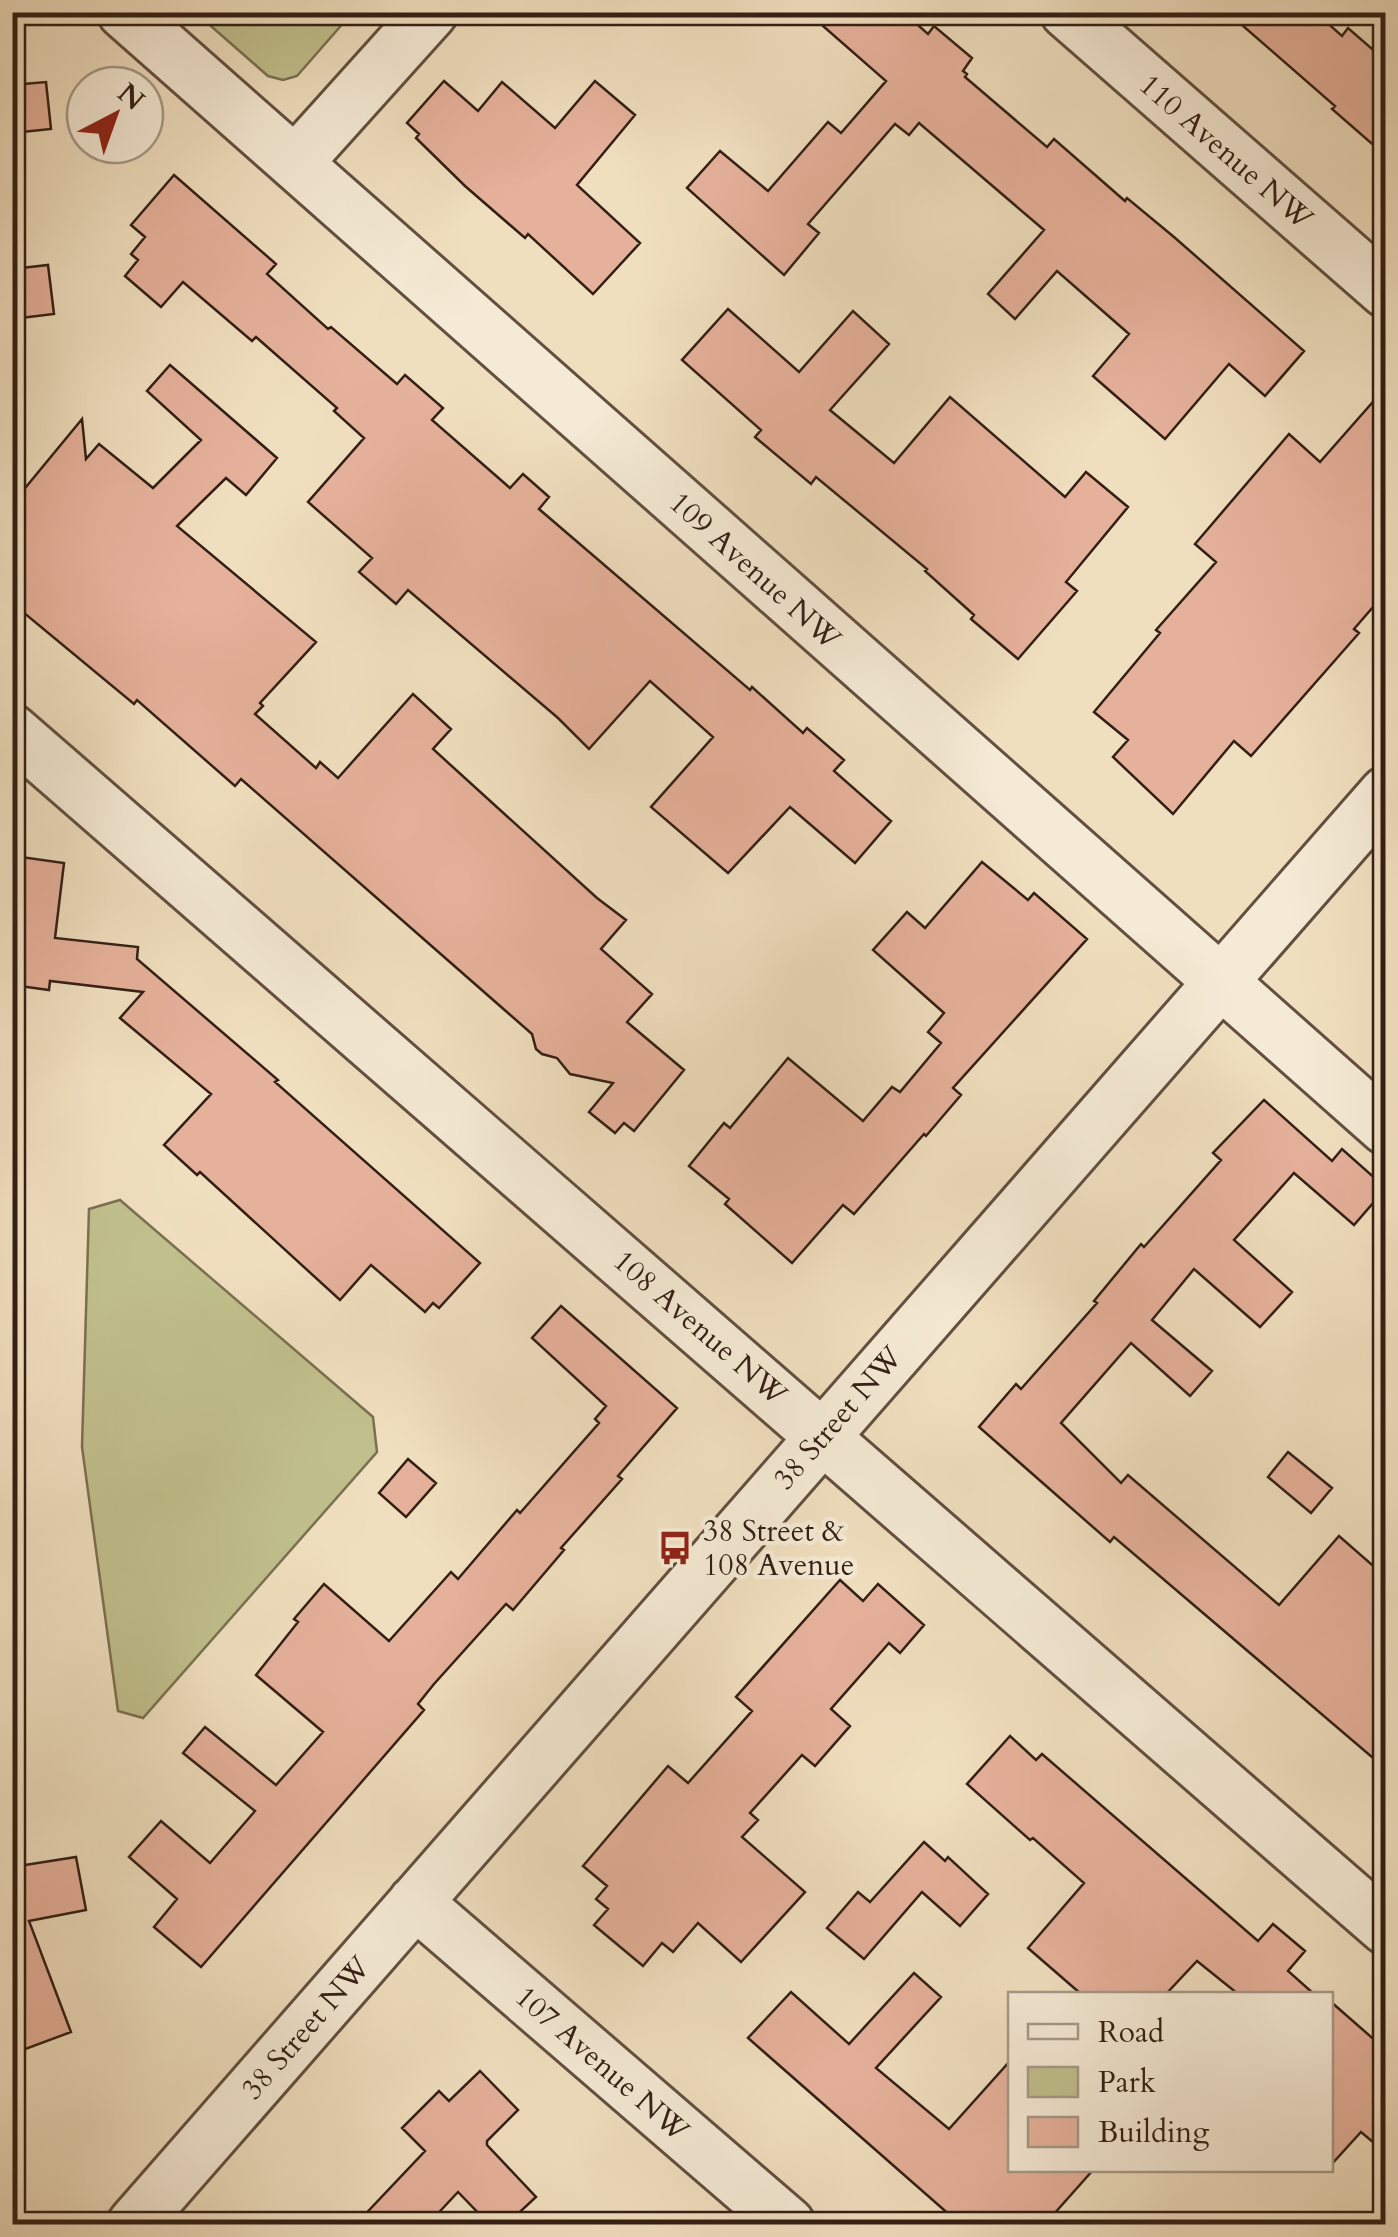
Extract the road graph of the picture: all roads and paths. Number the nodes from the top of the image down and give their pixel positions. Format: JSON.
{"nodes":[{"id":1,"x":124,"y":12,"type":"edge"},
{"id":2,"x":431,"y":12,"type":"edge"},
{"id":3,"x":1067,"y":12,"type":"edge"},
{"id":4,"x":297,"y":161,"type":"junction"},
{"id":5,"x":1386,"y":292,"type":"edge"},
{"id":6,"x":12,"y":731,"type":"edge"},
{"id":7,"x":1386,"y":793,"type":"edge"},
{"id":8,"x":1221,"y":983,"type":"junction"},
{"id":9,"x":1386,"y":1128,"type":"edge"},
{"id":10,"x":822,"y":1436,"type":"junction"},
{"id":11,"x":416,"y":1902,"type":"junction"},
{"id":12,"x":1386,"y":1928,"type":"edge"},
{"id":13,"x":134,"y":2224,"type":"edge"},
{"id":14,"x":788,"y":2224,"type":"edge"}],
"edges":[{"from":1,"to":4,"type":"street","name":"109 Avenue NW"},
{"from":2,"to":4,"type":"street"},
{"from":3,"to":5,"type":"street","name":"110 Avenue NW"},
{"from":4,"to":8,"type":"street","name":"109 Avenue NW"},
{"from":6,"to":10,"type":"street","name":"108 Avenue NW"},
{"from":7,"to":8,"type":"street","name":"38 Street NW"},
{"from":8,"to":9,"type":"street","name":"109 Avenue NW"},
{"from":8,"to":10,"type":"street","name":"38 Street NW"},
{"from":10,"to":11,"type":"street","name":"38 Street NW"},
{"from":10,"to":12,"type":"street","name":"108 Avenue NW"},
{"from":11,"to":13,"type":"street","name":"38 Street NW"},
{"from":11,"to":14,"type":"street","name":"107 Avenue NW"}]}
